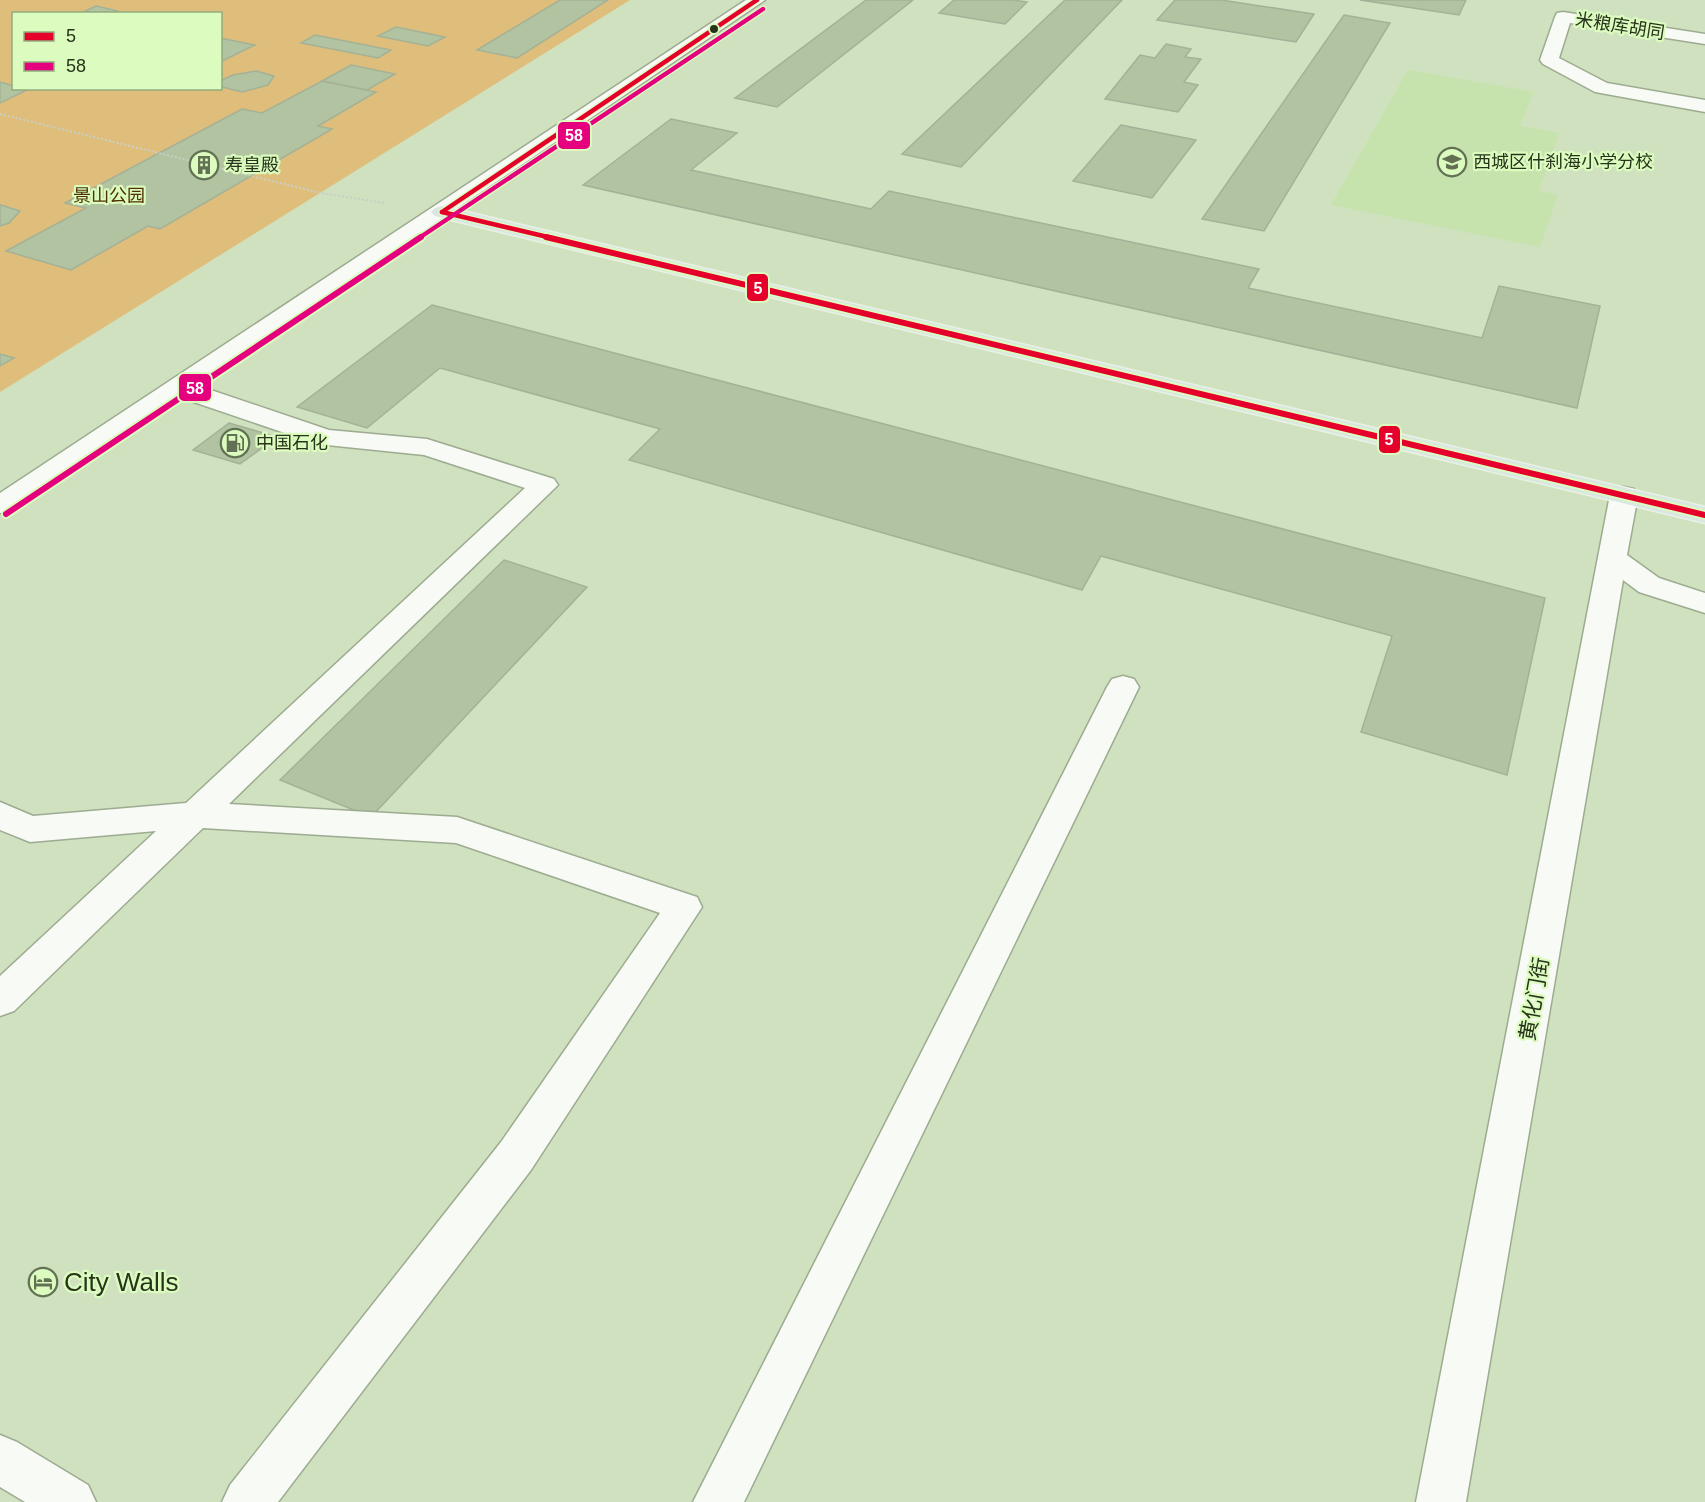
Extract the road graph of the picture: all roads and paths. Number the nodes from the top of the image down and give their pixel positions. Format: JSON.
{"nodes":[{"id":1,"x":757,"y":0,"type":"edge"},
{"id":2,"x":1705,"y":39,"type":"edge"},
{"id":3,"x":1705,"y":106,"type":"edge"},
{"id":4,"x":0,"y":114,"type":"edge"},
{"id":5,"x":442,"y":212,"type":"junction"},
{"id":6,"x":176,"y":387,"type":"junction"},
{"id":7,"x":1624,"y":495,"type":"junction"},
{"id":8,"x":0,"y":505,"type":"edge"},
{"id":9,"x":1705,"y":515,"type":"edge"},
{"id":10,"x":1614,"y":559,"type":"junction"},
{"id":11,"x":1705,"y":603,"type":"edge"},
{"id":12,"x":1123,"y":687,"type":"dead end"},
{"id":13,"x":0,"y":815,"type":"edge"},
{"id":14,"x":195,"y":815,"type":"junction"},
{"id":15,"x":0,"y":1000,"type":"edge"},
{"id":16,"x":0,"y":1459,"type":"edge"},
{"id":17,"x":71,"y":1502,"type":"edge"},
{"id":18,"x":247,"y":1502,"type":"edge"},
{"id":19,"x":718,"y":1502,"type":"edge"},
{"id":20,"x":1442,"y":1502,"type":"edge"}],
"edges":[{"from":1,"to":5,"type":"street"},
{"from":2,"to":3,"type":"street","name":"米粮库胡同"},
{"from":4,"to":5,"type":"path"},
{"from":5,"to":6,"type":"street"},
{"from":5,"to":7,"type":"main road"},
{"from":6,"to":8,"type":"street"},
{"from":6,"to":14,"type":"street"},
{"from":7,"to":9,"type":"main road"},
{"from":7,"to":10,"type":"street","name":"黄化门街"},
{"from":10,"to":11,"type":"street"},
{"from":10,"to":20,"type":"street","name":"黄化门街"},
{"from":12,"to":19,"type":"street"},
{"from":13,"to":14,"type":"street"},
{"from":14,"to":15,"type":"street"},
{"from":14,"to":18,"type":"street"},
{"from":16,"to":17,"type":"street"}]}
